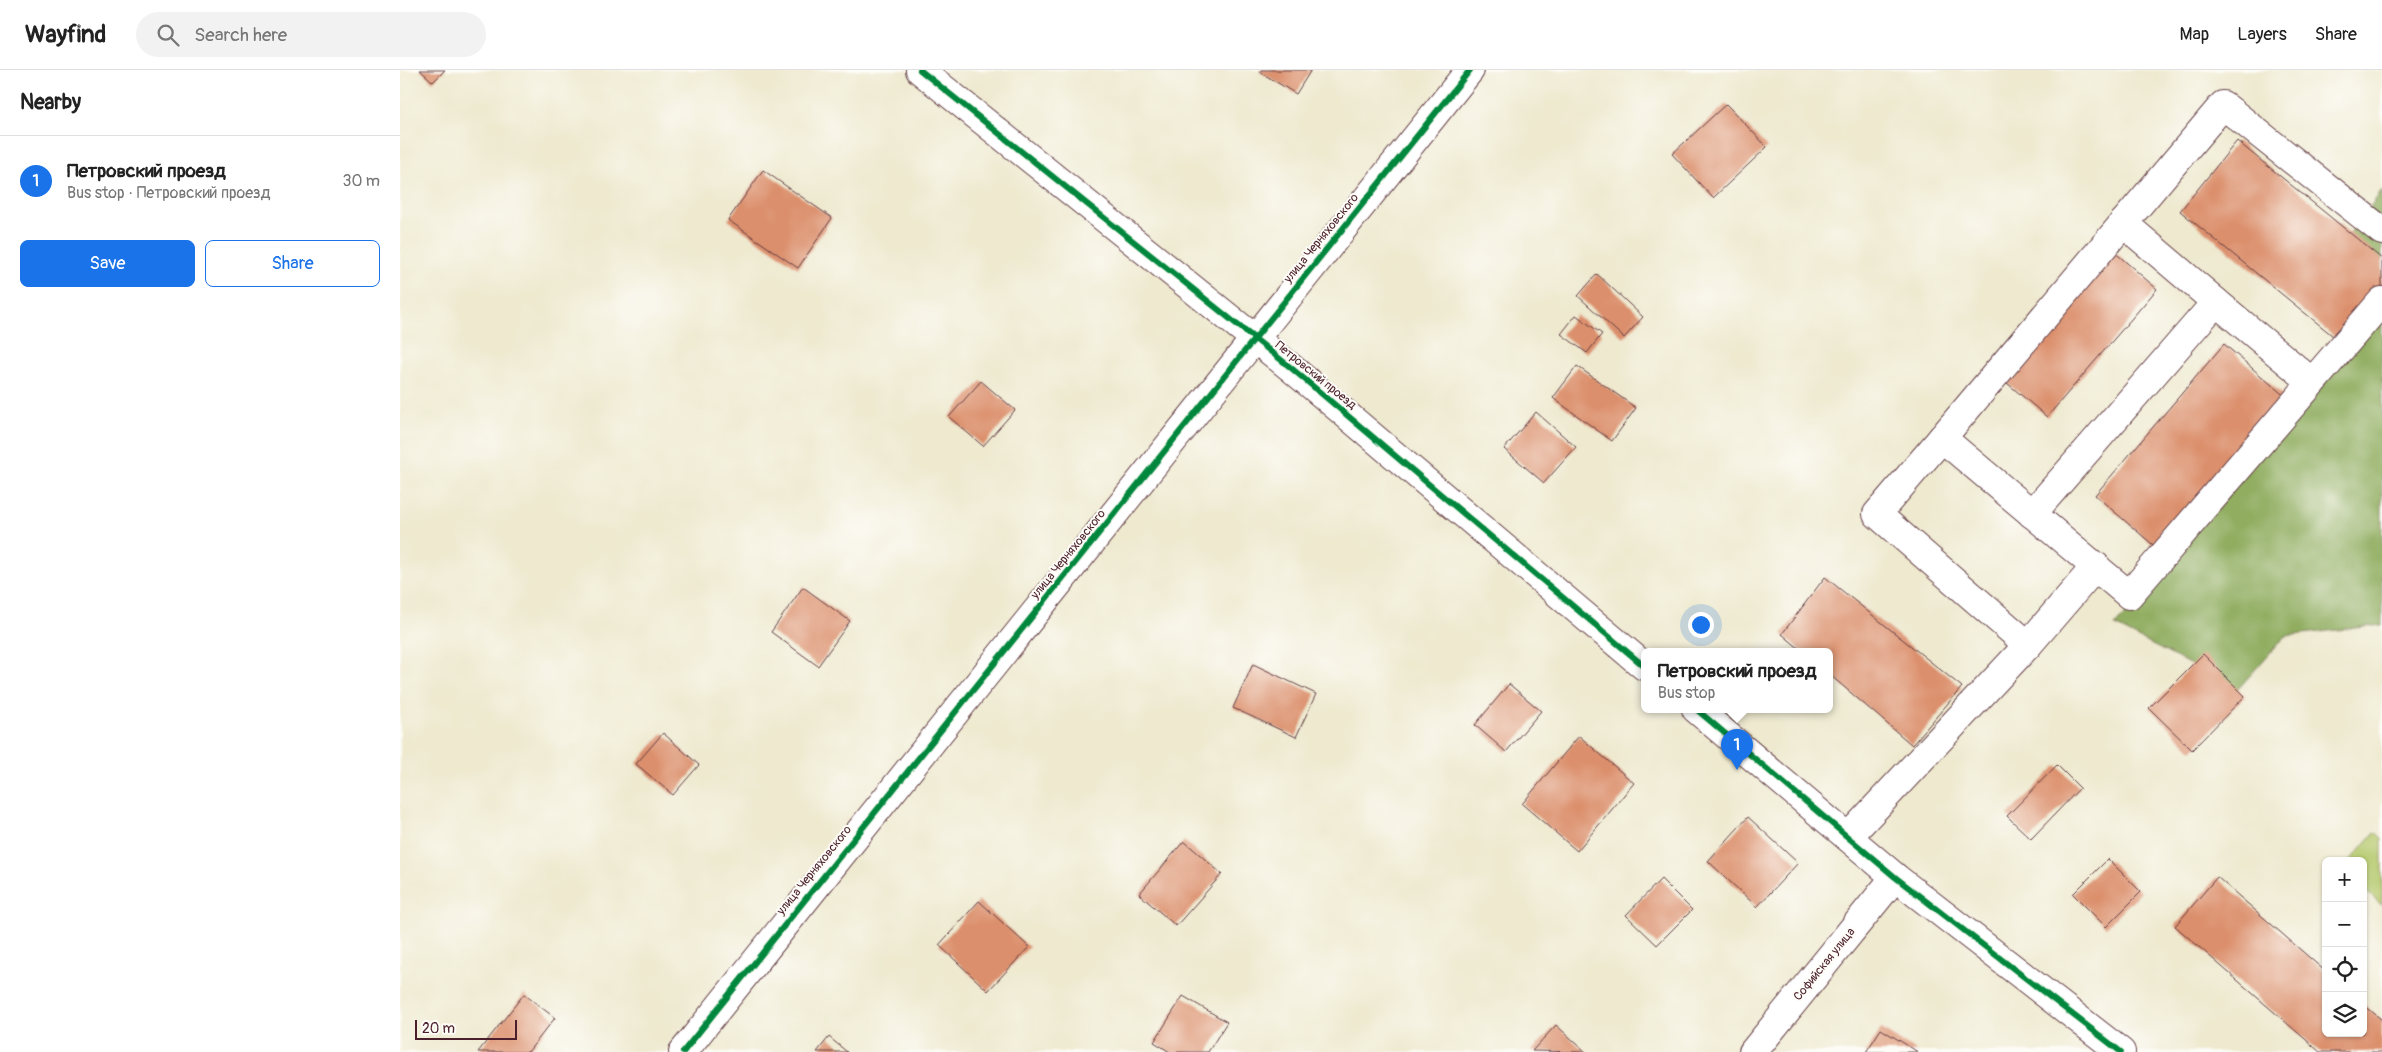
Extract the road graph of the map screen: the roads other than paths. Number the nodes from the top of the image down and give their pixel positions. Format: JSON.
{"nodes":[{"id":1,"x":920,"y":70,"type":"edge"},
{"id":2,"x":1470,"y":70,"type":"edge"},
{"id":3,"x":2123,"y":223,"type":"junction"},
{"id":4,"x":2382,"y":231,"type":"edge"},
{"id":5,"x":2382,"y":301,"type":"edge"},
{"id":6,"x":2216,"y":302,"type":"junction"},
{"id":7,"x":1254,"y":339,"type":"junction"},
{"id":8,"x":2312,"y":382,"type":"junction"},
{"id":9,"x":1942,"y":438,"type":"junction"},
{"id":10,"x":2032,"y":514,"type":"junction"},
{"id":11,"x":2096,"y":566,"type":"junction"},
{"id":12,"x":2028,"y":645,"type":"junction"},
{"id":13,"x":1641,"y":663,"type":"edge"},
{"id":14,"x":1701,"y":713,"type":"edge"},
{"id":15,"x":1848,"y":837,"type":"junction"},
{"id":16,"x":1895,"y":877,"type":"junction"},
{"id":17,"x":683,"y":1052,"type":"edge"},
{"id":18,"x":1753,"y":1052,"type":"edge"},
{"id":19,"x":2121,"y":1052,"type":"edge"}],
"edges":[{"from":1,"to":7,"type":"street","name":"Петровский проезд"},
{"from":2,"to":7,"type":"street","name":"улица Черняховского"},
{"from":3,"to":4,"type":"street"},
{"from":3,"to":6,"type":"street"},
{"from":3,"to":9,"type":"street"},
{"from":5,"to":8,"type":"street"},
{"from":6,"to":8,"type":"street"},
{"from":6,"to":10,"type":"street"},
{"from":7,"to":13,"type":"street","name":"Петровский проезд"},
{"from":7,"to":17,"type":"street","name":"улица Черняховского"},
{"from":8,"to":11,"type":"street"},
{"from":9,"to":10,"type":"street"},
{"from":9,"to":12,"type":"street"},
{"from":10,"to":11,"type":"street"},
{"from":11,"to":12,"type":"street"},
{"from":12,"to":15,"type":"street"},
{"from":14,"to":15,"type":"street"},
{"from":15,"to":16,"type":"street"},
{"from":16,"to":18,"type":"street","name":"Софийская улица"},
{"from":16,"to":19,"type":"street"}]}
